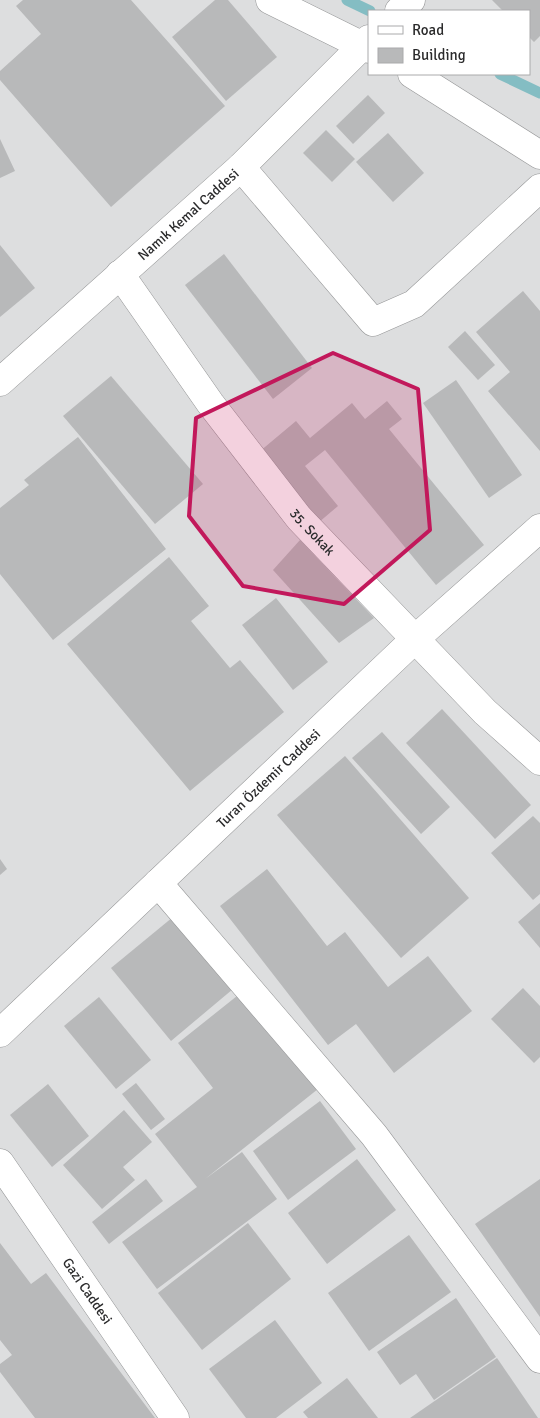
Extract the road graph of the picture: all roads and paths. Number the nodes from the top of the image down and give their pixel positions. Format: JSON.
{"nodes":[{"id":1,"x":270,"y":0,"type":"edge"},
{"id":2,"x":411,"y":0,"type":"edge"},
{"id":3,"x":400,"y":10,"type":"edge"},
{"id":4,"x":366,"y":44,"type":"edge"},
{"id":5,"x":414,"y":75,"type":"edge"},
{"id":6,"x":540,"y":155,"type":"edge"},
{"id":7,"x":241,"y":167,"type":"junction"},
{"id":8,"x":540,"y":188,"type":"edge"},
{"id":9,"x":120,"y":274,"type":"junction"},
{"id":10,"x":0,"y":382,"type":"edge"},
{"id":11,"x":540,"y":528,"type":"edge"},
{"id":12,"x":415,"y":639,"type":"junction"},
{"id":13,"x":540,"y":761,"type":"edge"},
{"id":14,"x":158,"y":883,"type":"junction"},
{"id":15,"x":0,"y":1033,"type":"edge"},
{"id":16,"x":0,"y":1163,"type":"edge"},
{"id":17,"x":540,"y":1359,"type":"edge"},
{"id":18,"x":175,"y":1418,"type":"edge"}],
"edges":[{"from":1,"to":4,"type":"street"},
{"from":2,"to":3,"type":"street"},
{"from":4,"to":7,"type":"street","name":"Namık Kemal Caddesi"},
{"from":5,"to":6,"type":"street"},
{"from":7,"to":8,"type":"street"},
{"from":7,"to":9,"type":"street","name":"Namık Kemal Caddesi"},
{"from":9,"to":10,"type":"street","name":"Namık Kemal Caddesi"},
{"from":9,"to":12,"type":"street","name":"35. Sokak"},
{"from":11,"to":12,"type":"street","name":"Turan Özdemir Caddesi"},
{"from":12,"to":13,"type":"street","name":"35. Sokak"},
{"from":12,"to":14,"type":"street","name":"Turan Özdemir Caddesi"},
{"from":14,"to":15,"type":"street","name":"Turan Özdemir Caddesi"},
{"from":14,"to":17,"type":"street"},
{"from":16,"to":18,"type":"street","name":"Gazi Caddesi"}]}
